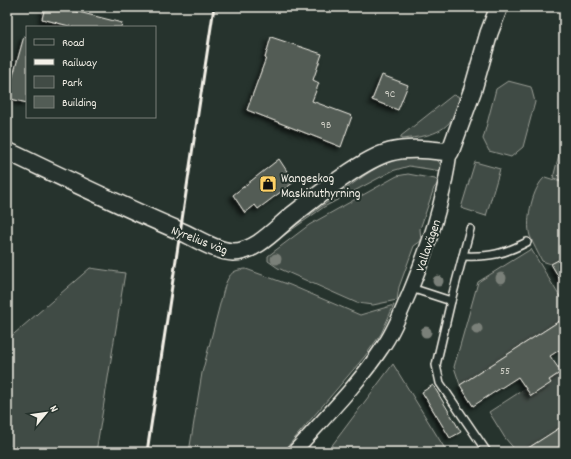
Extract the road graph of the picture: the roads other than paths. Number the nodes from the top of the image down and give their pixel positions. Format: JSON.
{"nodes":[{"id":1,"x":499,"y":7,"type":"edge"},
{"id":2,"x":7,"y":151,"type":"edge"},
{"id":3,"x":450,"y":152,"type":"junction"},
{"id":4,"x":470,"y":229,"type":"dead end"},
{"id":5,"x":528,"y":242,"type":"dead end"},
{"id":6,"x":463,"y":256,"type":"junction"},
{"id":7,"x":411,"y":288,"type":"junction"},
{"id":8,"x":451,"y":302,"type":"junction"},
{"id":9,"x":294,"y":452,"type":"edge"},
{"id":10,"x":487,"y":452,"type":"edge"}],
"edges":[{"from":1,"to":3,"type":"street","name":"Vallavägen"},
{"from":2,"to":3,"type":"street","name":"Nyrelius väg"},
{"from":3,"to":7,"type":"street","name":"Vallavägen"},
{"from":4,"to":6,"type":"lane"},
{"from":5,"to":6,"type":"lane"},
{"from":6,"to":8,"type":"lane"},
{"from":7,"to":8,"type":"lane"},
{"from":7,"to":9,"type":"street","name":"Vallavägen"},
{"from":8,"to":10,"type":"lane"}]}
